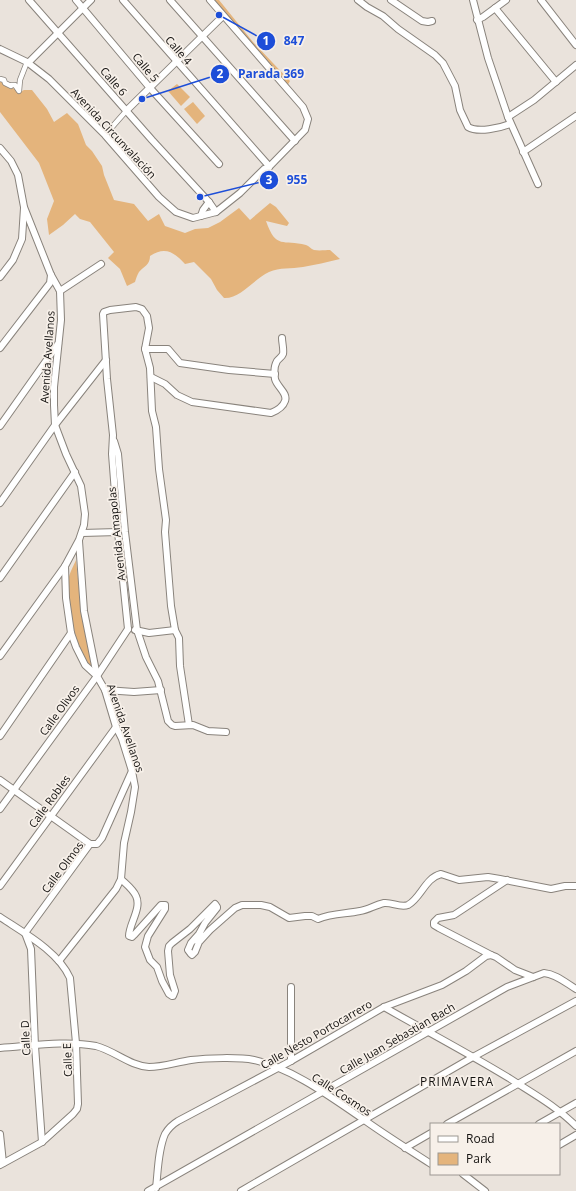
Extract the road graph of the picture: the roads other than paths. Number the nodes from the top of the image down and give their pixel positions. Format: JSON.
{"nodes":[{"id":1,"x":29,"y":0,"type":"edge"},
{"id":2,"x":76,"y":0,"type":"edge"},
{"id":3,"x":91,"y":0,"type":"edge"},
{"id":4,"x":123,"y":0,"type":"edge"},
{"id":5,"x":170,"y":0,"type":"edge"},
{"id":6,"x":210,"y":0,"type":"edge"},
{"id":7,"x":358,"y":0,"type":"edge"},
{"id":8,"x":391,"y":0,"type":"edge"},
{"id":9,"x":473,"y":0,"type":"edge"},
{"id":10,"x":506,"y":0,"type":"edge"},
{"id":11,"x":541,"y":0,"type":"edge"},
{"id":12,"x":83,"y":8,"type":"junction"},
{"id":13,"x":495,"y":8,"type":"junction"},
{"id":14,"x":223,"y":16,"type":"junction"},
{"id":15,"x":477,"y":20,"type":"junction"},
{"id":16,"x":432,"y":21,"type":"dead end"},
{"id":17,"x":58,"y":32,"type":"junction"},
{"id":18,"x":202,"y":36,"type":"junction"},
{"id":19,"x":576,"y":45,"type":"edge"},
{"id":20,"x":0,"y":49,"type":"edge"},
{"id":21,"x":176,"y":62,"type":"junction"},
{"id":22,"x":28,"y":63,"type":"junction"},
{"id":23,"x":576,"y":65,"type":"edge"},
{"id":24,"x":0,"y":79,"type":"edge"},
{"id":25,"x":556,"y":82,"type":"junction"},
{"id":26,"x":150,"y":88,"type":"junction"},
{"id":27,"x":127,"y":110,"type":"junction"},
{"id":28,"x":576,"y":116,"type":"edge"},
{"id":29,"x":508,"y":117,"type":"junction"},
{"id":30,"x":510,"y":124,"type":"junction"},
{"id":31,"x":104,"y":135,"type":"junction"},
{"id":32,"x":295,"y":141,"type":"junction"},
{"id":33,"x":0,"y":148,"type":"edge"},
{"id":34,"x":523,"y":152,"type":"junction"},
{"id":35,"x":218,"y":164,"type":"dead end"},
{"id":36,"x":269,"y":167,"type":"junction"},
{"id":37,"x":538,"y":184,"type":"dead end"},
{"id":38,"x":209,"y":202,"type":"junction"},
{"id":39,"x":24,"y":207,"type":"junction"},
{"id":40,"x":217,"y":211,"type":"junction"},
{"id":41,"x":201,"y":216,"type":"junction"},
{"id":42,"x":101,"y":264,"type":"dead end"},
{"id":43,"x":51,"y":275,"type":"junction"},
{"id":44,"x":0,"y":277,"type":"edge"},
{"id":45,"x":60,"y":291,"type":"junction"},
{"id":46,"x":282,"y":338,"type":"dead end"},
{"id":47,"x":59,"y":344,"type":"junction"},
{"id":48,"x":0,"y":346,"type":"edge"},
{"id":49,"x":145,"y":349,"type":"junction"},
{"id":50,"x":106,"y":360,"type":"junction"},
{"id":51,"x":275,"y":374,"type":"junction"},
{"id":52,"x":150,"y":377,"type":"junction"},
{"id":53,"x":55,"y":425,"type":"junction"},
{"id":54,"x":0,"y":426,"type":"edge"},
{"id":55,"x":113,"y":436,"type":"junction"},
{"id":56,"x":74,"y":472,"type":"junction"},
{"id":57,"x":0,"y":491,"type":"edge"},
{"id":58,"x":6,"y":495,"type":"junction"},
{"id":59,"x":0,"y":503,"type":"edge"},
{"id":60,"x":118,"y":532,"type":"junction"},
{"id":61,"x":82,"y":533,"type":"junction"},
{"id":62,"x":79,"y":540,"type":"junction"},
{"id":63,"x":65,"y":566,"type":"junction"},
{"id":64,"x":0,"y":578,"type":"edge"},
{"id":65,"x":128,"y":629,"type":"junction"},
{"id":66,"x":137,"y":630,"type":"junction"},
{"id":67,"x":175,"y":630,"type":"junction"},
{"id":68,"x":71,"y":633,"type":"junction"},
{"id":69,"x":0,"y":656,"type":"edge"},
{"id":70,"x":96,"y":676,"type":"junction"},
{"id":71,"x":104,"y":690,"type":"junction"},
{"id":72,"x":161,"y":690,"type":"junction"},
{"id":73,"x":189,"y":725,"type":"junction"},
{"id":74,"x":116,"y":727,"type":"junction"},
{"id":75,"x":226,"y":732,"type":"dead end"},
{"id":76,"x":0,"y":736,"type":"edge"},
{"id":77,"x":132,"y":771,"type":"junction"},
{"id":78,"x":0,"y":780,"type":"edge"},
{"id":79,"x":13,"y":790,"type":"junction"},
{"id":80,"x":0,"y":810,"type":"edge"},
{"id":81,"x":50,"y":817,"type":"junction"},
{"id":82,"x":90,"y":844,"type":"junction"},
{"id":83,"x":121,"y":879,"type":"junction"},
{"id":84,"x":507,"y":880,"type":"junction"},
{"id":85,"x":0,"y":886,"type":"edge"},
{"id":86,"x":576,"y":886,"type":"edge"},
{"id":87,"x":0,"y":917,"type":"edge"},
{"id":88,"x":25,"y":933,"type":"junction"},
{"id":89,"x":491,"y":955,"type":"junction"},
{"id":90,"x":59,"y":961,"type":"junction"},
{"id":91,"x":533,"y":976,"type":"junction"},
{"id":92,"x":291,"y":987,"type":"dead end"},
{"id":93,"x":576,"y":989,"type":"edge"},
{"id":94,"x":576,"y":1000,"type":"edge"},
{"id":95,"x":384,"y":1007,"type":"junction"},
{"id":96,"x":428,"y":1032,"type":"junction"},
{"id":97,"x":76,"y":1043,"type":"junction"},
{"id":98,"x":35,"y":1046,"type":"junction"},
{"id":99,"x":0,"y":1048,"type":"edge"},
{"id":100,"x":576,"y":1051,"type":"edge"},
{"id":101,"x":473,"y":1057,"type":"junction"},
{"id":102,"x":291,"y":1061,"type":"junction"},
{"id":103,"x":278,"y":1068,"type":"junction"},
{"id":104,"x":518,"y":1084,"type":"junction"},
{"id":105,"x":323,"y":1092,"type":"junction"},
{"id":106,"x":576,"y":1103,"type":"edge"},
{"id":107,"x":562,"y":1112,"type":"junction"},
{"id":108,"x":363,"y":1120,"type":"junction"},
{"id":109,"x":449,"y":1123,"type":"edge"},
{"id":110,"x":541,"y":1123,"type":"edge"},
{"id":111,"x":576,"y":1126,"type":"edge"},
{"id":112,"x":0,"y":1134,"type":"edge"},
{"id":113,"x":430,"y":1134,"type":"edge"},
{"id":114,"x":576,"y":1135,"type":"edge"},
{"id":115,"x":42,"y":1142,"type":"junction"},
{"id":116,"x":560,"y":1144,"type":"edge"},
{"id":117,"x":405,"y":1148,"type":"junction"},
{"id":118,"x":430,"y":1163,"type":"edge"},
{"id":119,"x":2,"y":1164,"type":"edge"},
{"id":120,"x":464,"y":1175,"type":"edge"},
{"id":121,"x":156,"y":1189,"type":"edge"},
{"id":122,"x":148,"y":1191,"type":"edge"},
{"id":123,"x":241,"y":1191,"type":"edge"},
{"id":124,"x":485,"y":1191,"type":"edge"}],
"edges":[{"from":1,"to":17,"type":"street","name":"Calle 6"},
{"from":2,"to":12,"type":"street","name":"Calle 5"},
{"from":3,"to":12,"type":"street"},
{"from":4,"to":21,"type":"street","name":"Calle 4"},
{"from":5,"to":18,"type":"street"},
{"from":6,"to":14,"type":"street"},
{"from":7,"to":30,"type":"street"},
{"from":8,"to":16,"type":"street"},
{"from":9,"to":15,"type":"street"},
{"from":10,"to":13,"type":"street"},
{"from":11,"to":19,"type":"street"},
{"from":12,"to":17,"type":"street"},
{"from":12,"to":26,"type":"street","name":"Calle 5"},
{"from":13,"to":15,"type":"street"},
{"from":13,"to":25,"type":"street"},
{"from":14,"to":18,"type":"street"},
{"from":14,"to":32,"type":"street"},
{"from":15,"to":29,"type":"street"},
{"from":17,"to":22,"type":"street"},
{"from":17,"to":27,"type":"street","name":"Calle 6"},
{"from":18,"to":21,"type":"street"},
{"from":18,"to":32,"type":"street"},
{"from":20,"to":22,"type":"street","name":"Avenida Circunvalación"},
{"from":21,"to":26,"type":"street"},
{"from":21,"to":36,"type":"street","name":"Calle 4"},
{"from":22,"to":24,"type":"street"},
{"from":22,"to":31,"type":"street","name":"Avenida Circunvalación"},
{"from":23,"to":25,"type":"street"},
{"from":25,"to":29,"type":"street"},
{"from":26,"to":27,"type":"street"},
{"from":26,"to":35,"type":"street","name":"Calle 5"},
{"from":27,"to":31,"type":"street"},
{"from":27,"to":38,"type":"street","name":"Calle 6"},
{"from":28,"to":34,"type":"street"},
{"from":29,"to":30,"type":"street"},
{"from":30,"to":34,"type":"street"},
{"from":31,"to":41,"type":"street","name":"Avenida Circunvalación"},
{"from":32,"to":36,"type":"street"},
{"from":33,"to":39,"type":"street","name":"Avenida Avellanos"},
{"from":34,"to":37,"type":"street"},
{"from":36,"to":40,"type":"street"},
{"from":38,"to":40,"type":"street","name":"Calle 6"},
{"from":38,"to":41,"type":"street"},
{"from":39,"to":43,"type":"street","name":"Avenida Avellanos"},
{"from":39,"to":44,"type":"street"},
{"from":40,"to":41,"type":"street","name":"Avenida Circunvalación"},
{"from":42,"to":45,"type":"street"},
{"from":43,"to":45,"type":"street","name":"Avenida Avellanos"},
{"from":43,"to":48,"type":"street"},
{"from":45,"to":47,"type":"street","name":"Avenida Avellanos"},
{"from":46,"to":51,"type":"street"},
{"from":47,"to":53,"type":"street","name":"Avenida Avellanos"},
{"from":47,"to":54,"type":"street"},
{"from":49,"to":50,"type":"street","name":"Avenida Amapolas"},
{"from":49,"to":51,"type":"street"},
{"from":49,"to":52,"type":"street"},
{"from":50,"to":53,"type":"street"},
{"from":50,"to":55,"type":"street","name":"Avenida Amapolas"},
{"from":51,"to":52,"type":"street"},
{"from":52,"to":67,"type":"street"},
{"from":53,"to":56,"type":"street","name":"Avenida Avellanos"},
{"from":53,"to":58,"type":"street"},
{"from":55,"to":60,"type":"street","name":"Avenida Amapolas"},
{"from":55,"to":66,"type":"street","name":"Avenida Amapolas"},
{"from":56,"to":61,"type":"street","name":"Avenida Avellanos"},
{"from":56,"to":64,"type":"street"},
{"from":57,"to":58,"type":"street"},
{"from":58,"to":59,"type":"street"},
{"from":60,"to":61,"type":"street"},
{"from":60,"to":65,"type":"street","name":"Avenida Amapolas"},
{"from":61,"to":62,"type":"street","name":"Avenida Avellanos"},
{"from":62,"to":63,"type":"street","name":"Avenida Avellanos"},
{"from":62,"to":70,"type":"street"},
{"from":63,"to":68,"type":"street","name":"Avenida Avellanos"},
{"from":63,"to":69,"type":"street"},
{"from":65,"to":66,"type":"street"},
{"from":65,"to":70,"type":"street","name":"Calle Olivos"},
{"from":66,"to":67,"type":"street"},
{"from":66,"to":72,"type":"street","name":"Avenida Amapolas"},
{"from":67,"to":73,"type":"street"},
{"from":68,"to":70,"type":"street","name":"Avenida Avellanos"},
{"from":68,"to":76,"type":"street"},
{"from":70,"to":71,"type":"street","name":"Avenida Avellanos"},
{"from":70,"to":79,"type":"street","name":"Calle Olivos"},
{"from":71,"to":72,"type":"street"},
{"from":71,"to":74,"type":"street","name":"Avenida Avellanos"},
{"from":72,"to":73,"type":"street","name":"Avenida Amapolas"},
{"from":73,"to":75,"type":"street"},
{"from":74,"to":77,"type":"street","name":"Avenida Avellanos"},
{"from":74,"to":81,"type":"street","name":"Calle Robles"},
{"from":77,"to":82,"type":"street","name":"Calle Olmos"},
{"from":77,"to":83,"type":"street","name":"Avenida Avellanos"},
{"from":78,"to":79,"type":"street"},
{"from":79,"to":80,"type":"street","name":"Calle Olivos"},
{"from":79,"to":81,"type":"street"},
{"from":81,"to":82,"type":"street"},
{"from":81,"to":85,"type":"street","name":"Calle Robles"},
{"from":82,"to":88,"type":"street","name":"Calle Olmos"},
{"from":83,"to":84,"type":"street"},
{"from":83,"to":90,"type":"street"},
{"from":84,"to":86,"type":"street"},
{"from":84,"to":89,"type":"street"},
{"from":87,"to":88,"type":"street","name":"Calle E"},
{"from":88,"to":90,"type":"street","name":"Calle E"},
{"from":88,"to":98,"type":"street","name":"Calle D"},
{"from":89,"to":91,"type":"street"},
{"from":89,"to":95,"type":"street","name":"Calle Nesto Portocarrero"},
{"from":90,"to":97,"type":"street","name":"Calle E"},
{"from":91,"to":93,"type":"street"},
{"from":91,"to":96,"type":"street","name":"Calle Juan Sebastian Bach"},
{"from":92,"to":102,"type":"street"},
{"from":94,"to":101,"type":"street"},
{"from":95,"to":96,"type":"street"},
{"from":95,"to":102,"type":"street","name":"Calle Nesto Portocarrero"},
{"from":96,"to":101,"type":"street"},
{"from":96,"to":105,"type":"street","name":"Calle Juan Sebastian Bach"},
{"from":97,"to":98,"type":"street","name":"Calle Cosmos"},
{"from":97,"to":103,"type":"street","name":"Calle Cosmos"},
{"from":97,"to":115,"type":"street","name":"Calle E"},
{"from":98,"to":99,"type":"street","name":"Calle Cosmos"},
{"from":98,"to":115,"type":"street","name":"Calle D"},
{"from":100,"to":104,"type":"street"},
{"from":101,"to":104,"type":"street"},
{"from":101,"to":108,"type":"street"},
{"from":102,"to":103,"type":"street","name":"Calle Nesto Portocarrero"},
{"from":103,"to":105,"type":"street","name":"Calle Cosmos"},
{"from":103,"to":121,"type":"street","name":"Calle Nesto Portocarrero"},
{"from":104,"to":107,"type":"street"},
{"from":104,"to":109,"type":"street"},
{"from":105,"to":108,"type":"street","name":"Calle Cosmos"},
{"from":105,"to":121,"type":"street","name":"Calle Juan Sebastian Bach"},
{"from":106,"to":107,"type":"street"},
{"from":107,"to":110,"type":"street"},
{"from":107,"to":111,"type":"street"},
{"from":108,"to":117,"type":"street","name":"Calle Cosmos"},
{"from":108,"to":123,"type":"street"},
{"from":112,"to":119,"type":"street"},
{"from":113,"to":117,"type":"street"},
{"from":114,"to":116,"type":"street"},
{"from":115,"to":119,"type":"street","name":"Calle E"},
{"from":117,"to":118,"type":"street","name":"Calle Cosmos"},
{"from":120,"to":124,"type":"street"},
{"from":121,"to":122,"type":"street","name":"Calle Juan Sebastian Bach"}]}
